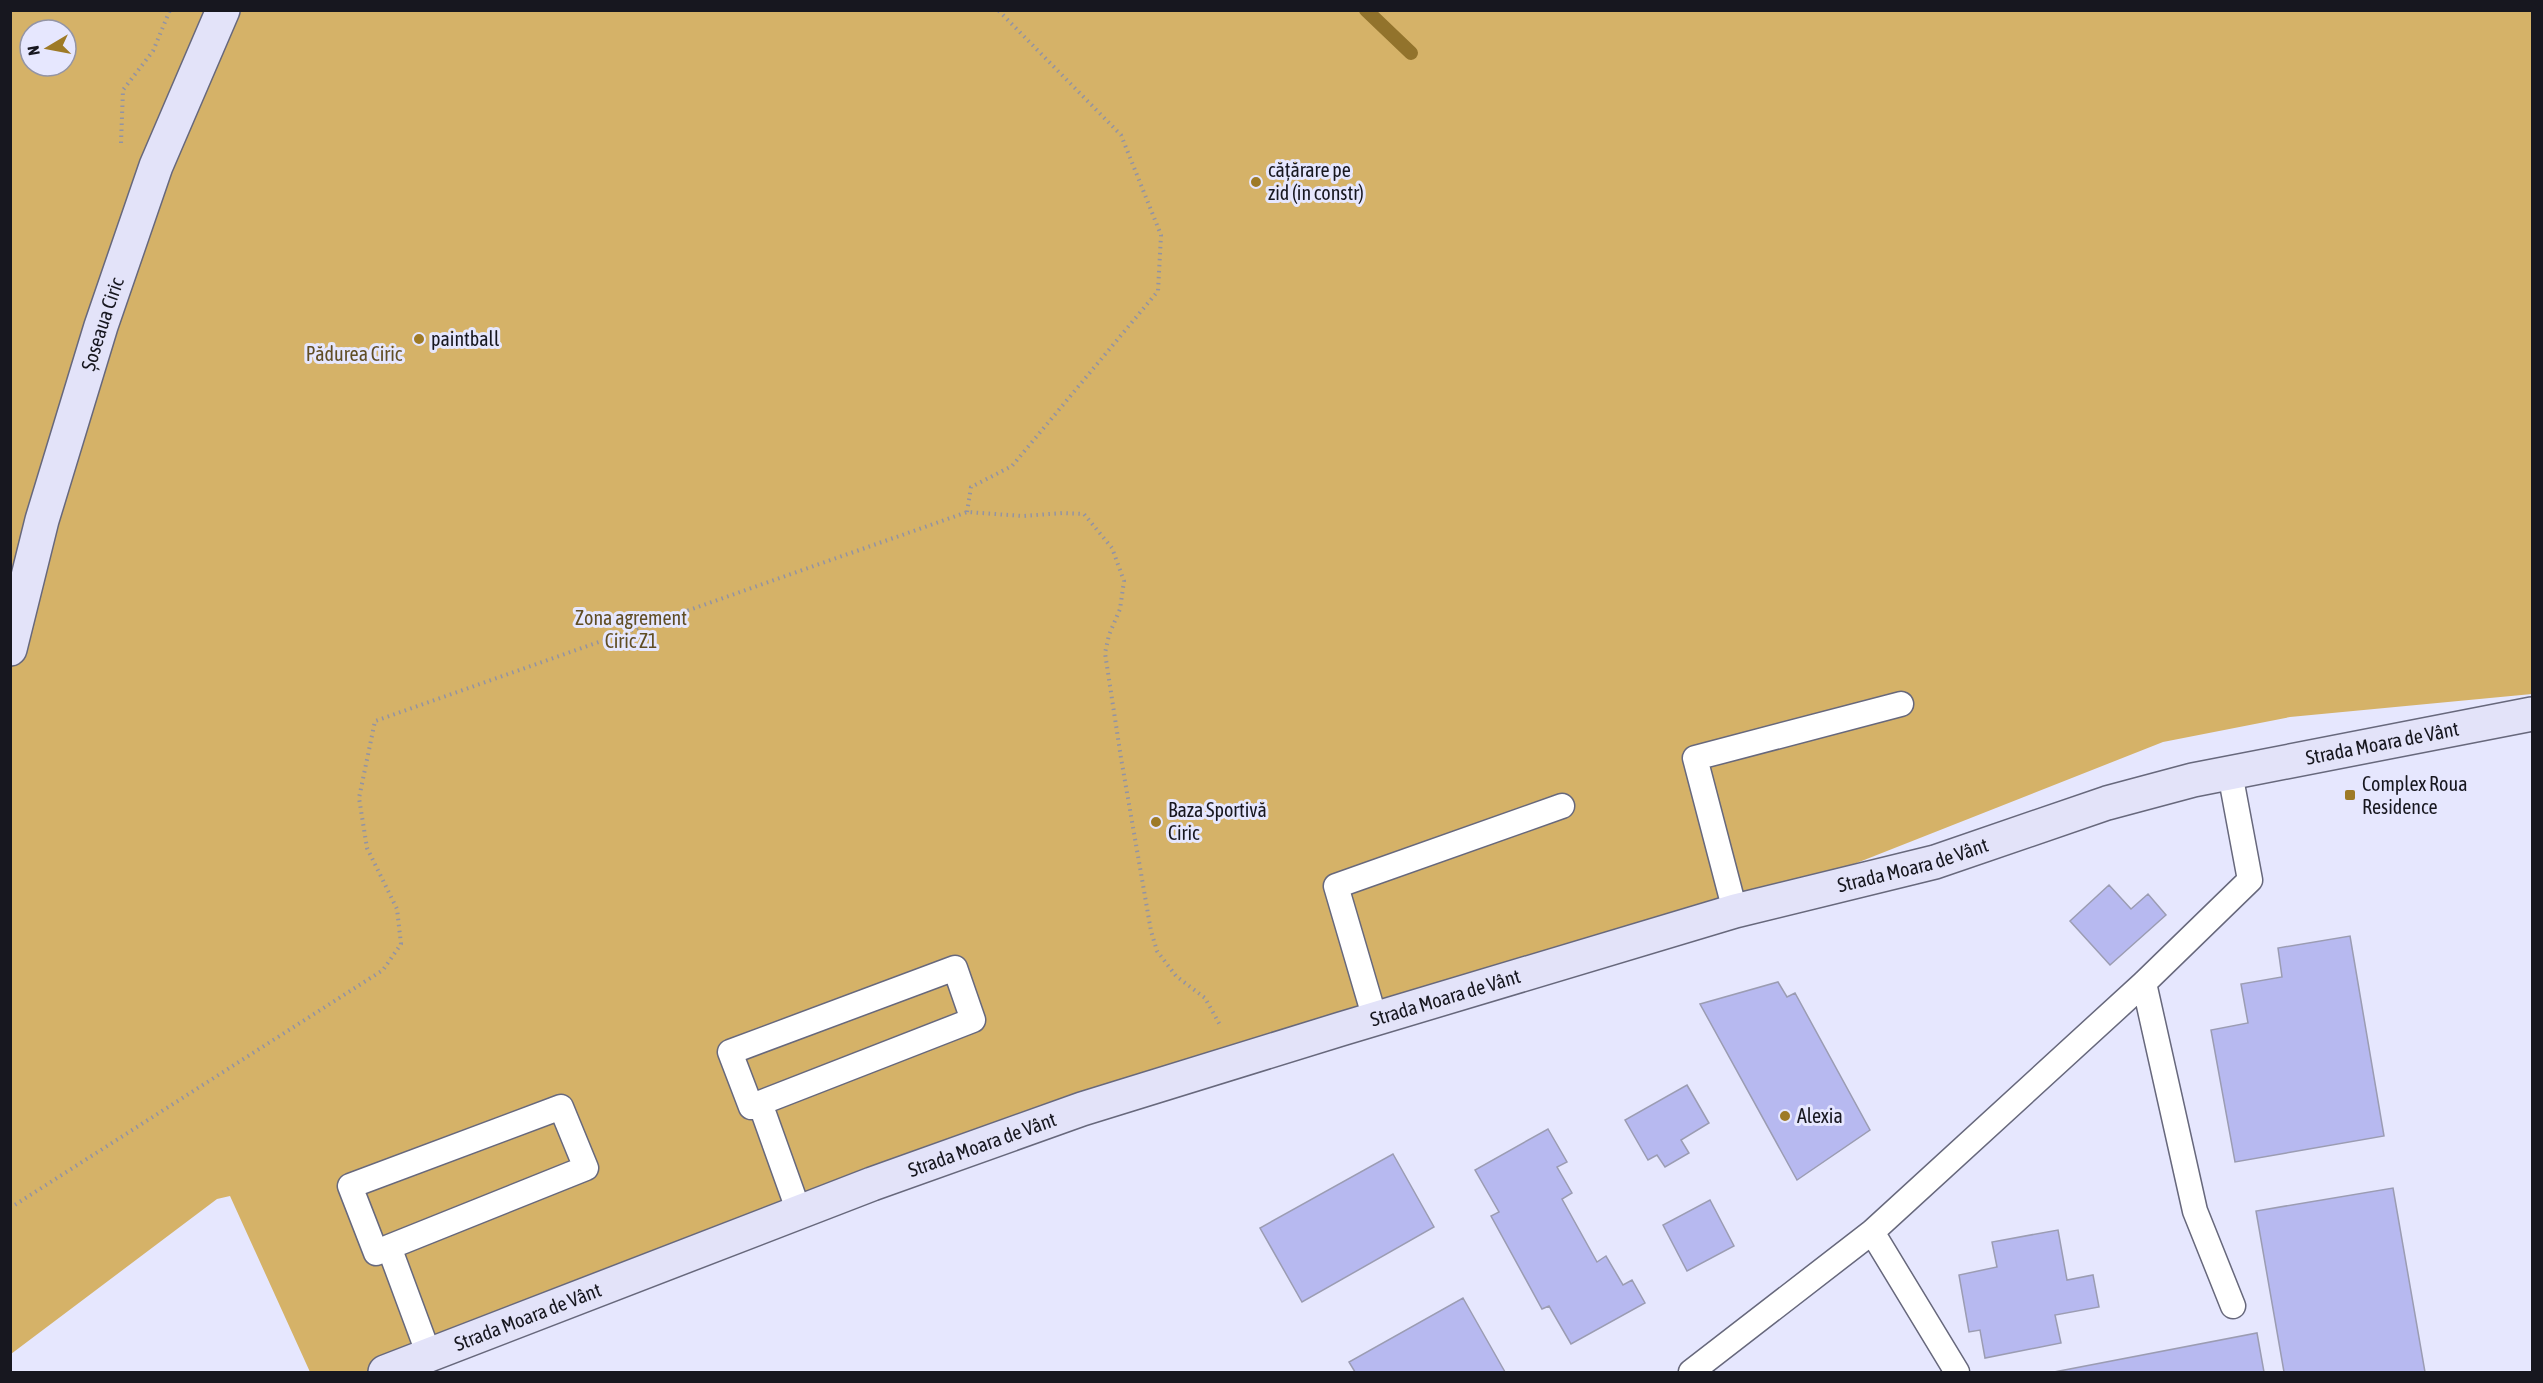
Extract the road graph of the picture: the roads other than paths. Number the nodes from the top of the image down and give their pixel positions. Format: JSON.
{"nodes":[{"id":1,"x":223,"y":10,"type":"edge"},
{"id":2,"x":10,"y":649,"type":"edge"},
{"id":3,"x":1901,"y":704,"type":"dead end"},
{"id":4,"x":2532,"y":714,"type":"edge"},
{"id":5,"x":2230,"y":774,"type":"junction"},
{"id":6,"x":1562,"y":806,"type":"dead end"},
{"id":7,"x":1735,"y":911,"type":"junction"},
{"id":8,"x":2144,"y":983,"type":"junction"},
{"id":9,"x":1375,"y":1019,"type":"junction"},
{"id":10,"x":760,"y":1103,"type":"junction"},
{"id":11,"x":799,"y":1212,"type":"junction"},
{"id":12,"x":1872,"y":1232,"type":"junction"},
{"id":13,"x":389,"y":1247,"type":"junction"},
{"id":14,"x":2233,"y":1306,"type":"dead end"},
{"id":15,"x":429,"y":1355,"type":"junction"},
{"id":16,"x":385,"y":1372,"type":"edge"},
{"id":17,"x":1691,"y":1372,"type":"edge"},
{"id":18,"x":1957,"y":1372,"type":"edge"}],
"edges":[{"from":1,"to":2,"type":"main road","name":"Șoseaua Ciric"},
{"from":3,"to":7,"type":"lane"},
{"from":4,"to":5,"type":"main road","name":"Strada Moara de Vânt"},
{"from":5,"to":7,"type":"main road","name":"Strada Moara de Vânt"},
{"from":5,"to":8,"type":"lane"},
{"from":6,"to":9,"type":"lane"},
{"from":7,"to":9,"type":"main road","name":"Strada Moara de Vânt"},
{"from":8,"to":12,"type":"lane"},
{"from":8,"to":14,"type":"lane"},
{"from":9,"to":11,"type":"main road","name":"Strada Moara de Vânt"},
{"from":10,"to":10,"type":"lane"},
{"from":10,"to":11,"type":"lane"},
{"from":11,"to":15,"type":"main road","name":"Strada Moara de Vânt"},
{"from":12,"to":17,"type":"lane"},
{"from":12,"to":18,"type":"lane"},
{"from":13,"to":13,"type":"lane"},
{"from":13,"to":15,"type":"lane"},
{"from":15,"to":16,"type":"main road","name":"Strada Moara de Vânt"}]}
